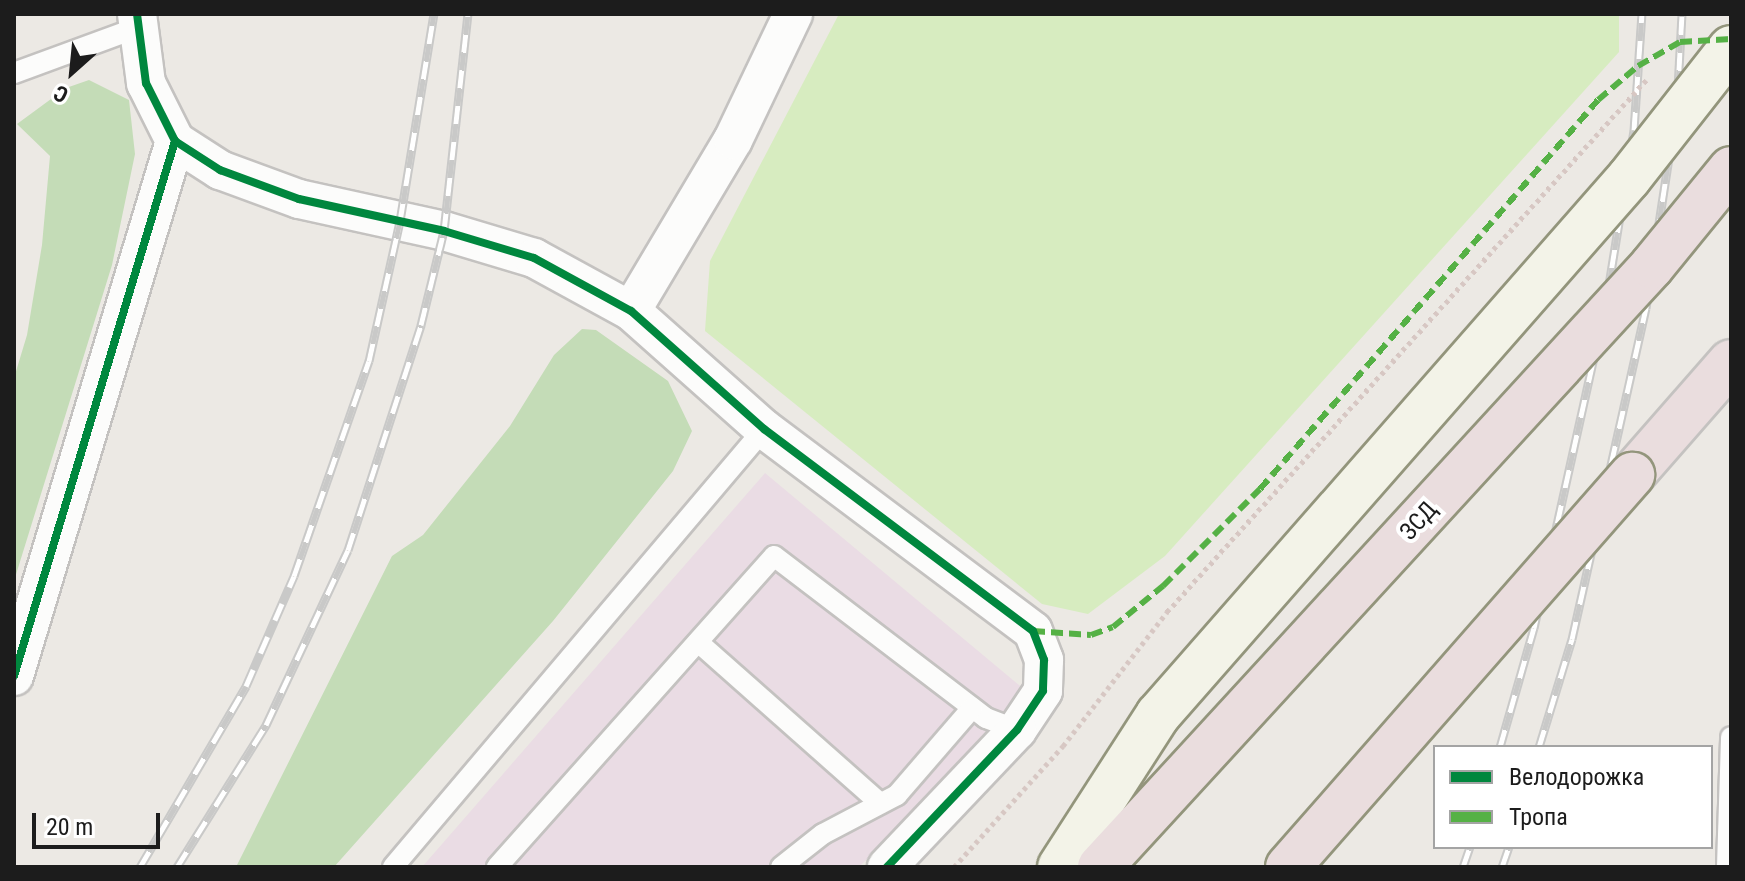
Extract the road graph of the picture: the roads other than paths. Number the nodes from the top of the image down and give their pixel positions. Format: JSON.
{"nodes":[{"id":1,"x":793,"y":14,"type":"edge"},
{"id":2,"x":138,"y":20,"type":"edge"},
{"id":3,"x":1731,"y":48,"type":"edge"},
{"id":4,"x":14,"y":73,"type":"edge"},
{"id":5,"x":175,"y":141,"type":"junction"},
{"id":6,"x":1731,"y":169,"type":"edge"},
{"id":7,"x":631,"y":311,"type":"junction"},
{"id":8,"x":1731,"y":362,"type":"edge"},
{"id":9,"x":764,"y":429,"type":"junction"},
{"id":10,"x":698,"y":642,"type":"junction"},
{"id":11,"x":14,"y":676,"type":"edge"},
{"id":12,"x":972,"y":708,"type":"junction"},
{"id":13,"x":1017,"y":730,"type":"junction"},
{"id":14,"x":1731,"y":737,"type":"edge"},
{"id":15,"x":880,"y":803,"type":"junction"},
{"id":16,"x":393,"y":867,"type":"edge"},
{"id":17,"x":497,"y":867,"type":"edge"},
{"id":18,"x":781,"y":867,"type":"edge"},
{"id":19,"x":887,"y":867,"type":"edge"},
{"id":20,"x":1060,"y":867,"type":"edge"},
{"id":21,"x":1100,"y":867,"type":"edge"},
{"id":22,"x":1288,"y":867,"type":"edge"},
{"id":23,"x":1727,"y":867,"type":"edge"}],
"edges":[{"from":1,"to":7,"type":"street"},
{"from":2,"to":4,"type":"lane"},
{"from":2,"to":5,"type":"street"},
{"from":3,"to":20,"type":"main road","bridge":true},
{"from":5,"to":7,"type":"street"},
{"from":5,"to":11,"type":"street"},
{"from":6,"to":21,"type":"highway","name":"ЗСД","bridge":true},
{"from":7,"to":9,"type":"street"},
{"from":8,"to":22,"type":"highway","bridge":true},
{"from":9,"to":13,"type":"street"},
{"from":9,"to":16,"type":"lane"},
{"from":10,"to":12,"type":"lane"},
{"from":10,"to":15,"type":"lane"},
{"from":10,"to":17,"type":"lane"},
{"from":12,"to":13,"type":"lane"},
{"from":12,"to":15,"type":"lane"},
{"from":13,"to":19,"type":"street"},
{"from":14,"to":23,"type":"lane"},
{"from":15,"to":18,"type":"lane"}]}
